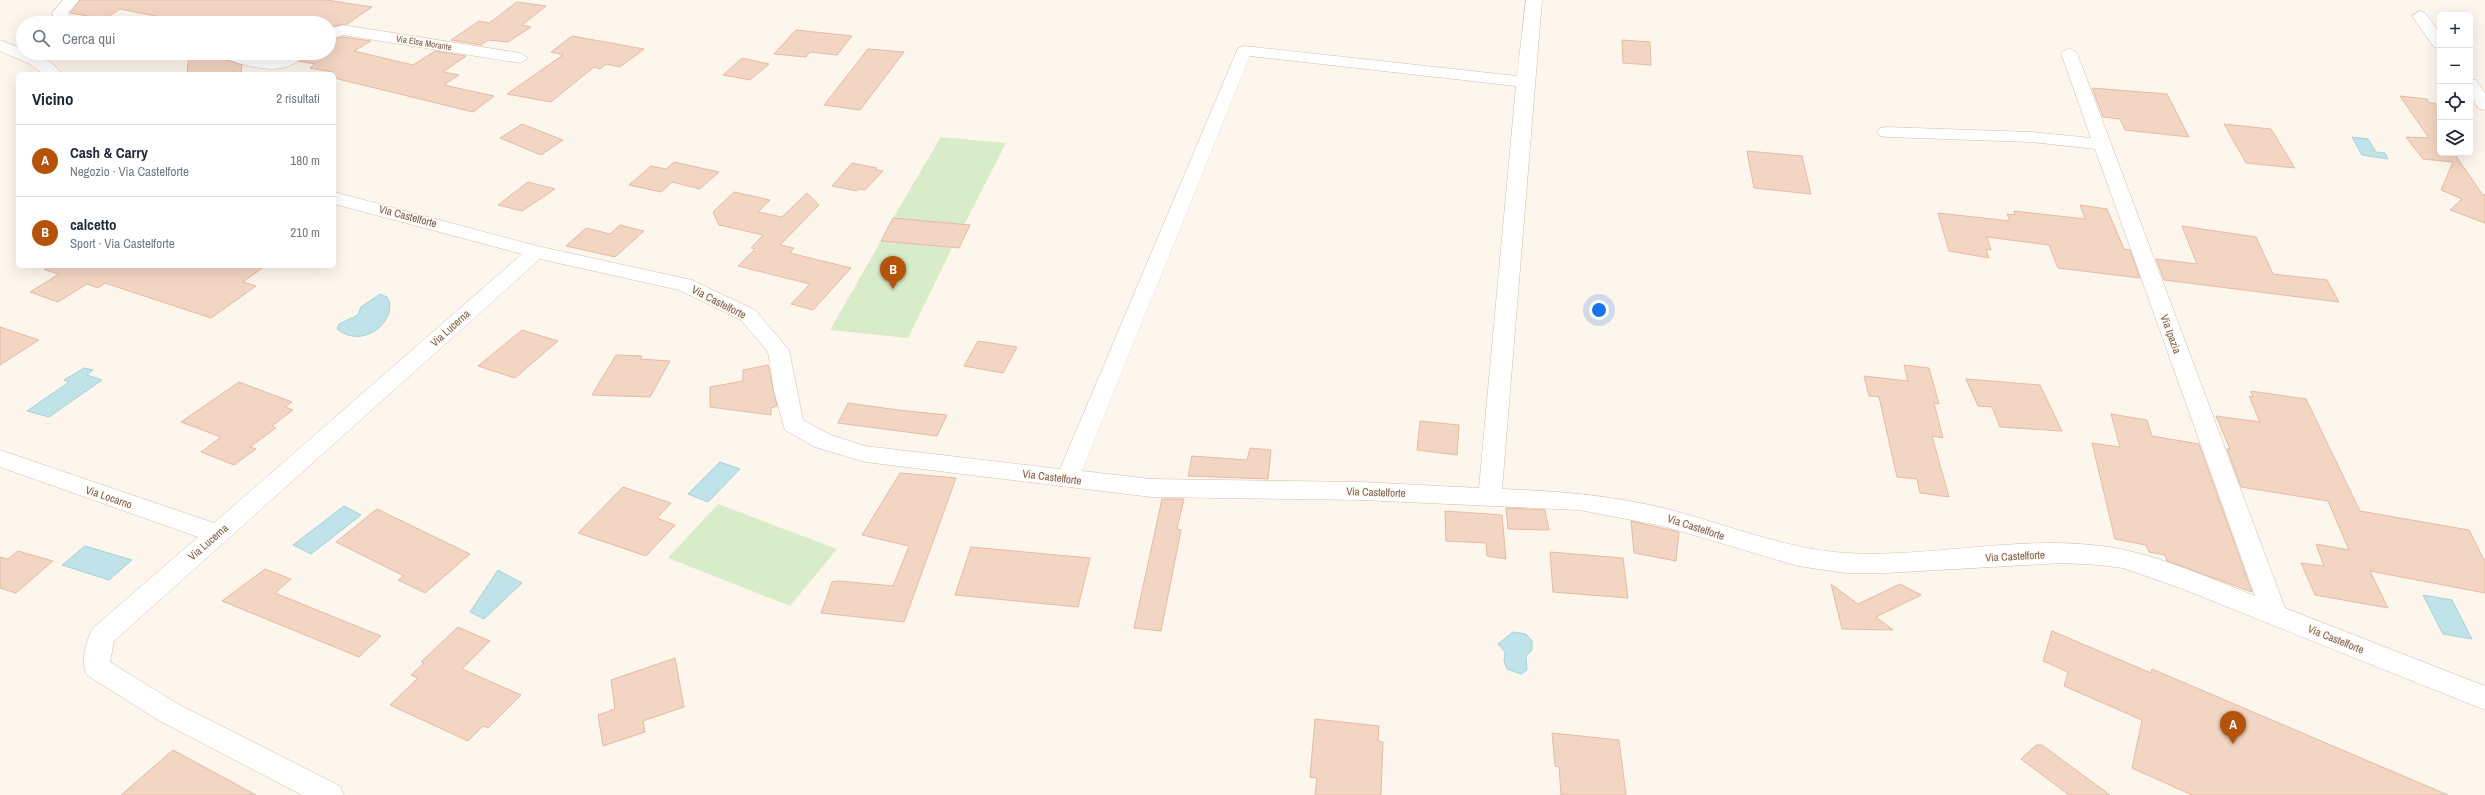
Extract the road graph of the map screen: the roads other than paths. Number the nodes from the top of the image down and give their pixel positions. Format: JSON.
{"nodes":[{"id":1,"x":71,"y":0,"type":"edge"},
{"id":2,"x":1534,"y":0,"type":"edge"},
{"id":3,"x":61,"y":16,"type":"edge"},
{"id":4,"x":2420,"y":16,"type":"dead end"},
{"id":5,"x":336,"y":32,"type":"edge"},
{"id":6,"x":2437,"y":40,"type":"edge"},
{"id":7,"x":0,"y":45,"type":"edge"},
{"id":8,"x":16,"y":50,"type":"edge"},
{"id":9,"x":2069,"y":53,"type":"dead end"},
{"id":10,"x":520,"y":58,"type":"dead end"},
{"id":11,"x":38,"y":60,"type":"edge"},
{"id":12,"x":248,"y":60,"type":"edge"},
{"id":13,"x":285,"y":60,"type":"edge"},
{"id":14,"x":52,"y":72,"type":"edge"},
{"id":15,"x":1525,"y":82,"type":"junction"},
{"id":16,"x":2473,"y":88,"type":"edge"},
{"id":17,"x":2485,"y":105,"type":"edge"},
{"id":18,"x":1886,"y":132,"type":"dead end"},
{"id":19,"x":2103,"y":145,"type":"junction"},
{"id":20,"x":336,"y":199,"type":"edge"},
{"id":21,"x":536,"y":252,"type":"junction"},
{"id":22,"x":0,"y":458,"type":"edge"},
{"id":23,"x":1068,"y":478,"type":"junction"},
{"id":24,"x":1490,"y":497,"type":"junction"},
{"id":25,"x":218,"y":534,"type":"junction"},
{"id":26,"x":2274,"y":614,"type":"junction"},
{"id":27,"x":2485,"y":698,"type":"edge"},
{"id":28,"x":330,"y":795,"type":"edge"}],
"edges":[{"from":1,"to":3,"type":"street"},
{"from":2,"to":15,"type":"street"},
{"from":4,"to":6,"type":"street"},
{"from":5,"to":10,"type":"street","name":"Via Elsa Morante"},
{"from":7,"to":8,"type":"street"},
{"from":9,"to":19,"type":"street","name":"Via Ipazia"},
{"from":11,"to":14,"type":"street"},
{"from":12,"to":13,"type":"street"},
{"from":15,"to":23,"type":"street"},
{"from":15,"to":24,"type":"street"},
{"from":16,"to":17,"type":"street"},
{"from":18,"to":19,"type":"street"},
{"from":19,"to":26,"type":"street","name":"Via Ipazia"},
{"from":20,"to":21,"type":"street","name":"Via Castelforte"},
{"from":21,"to":23,"type":"street","name":"Via Castelforte"},
{"from":21,"to":25,"type":"street","name":"Via Lucerna"},
{"from":22,"to":25,"type":"street","name":"Via Locarno"},
{"from":23,"to":24,"type":"street","name":"Via Castelforte"},
{"from":24,"to":26,"type":"street","name":"Via Castelforte"},
{"from":25,"to":28,"type":"street","name":"Via Lucerna"},
{"from":26,"to":27,"type":"street","name":"Via Castelforte"}]}
